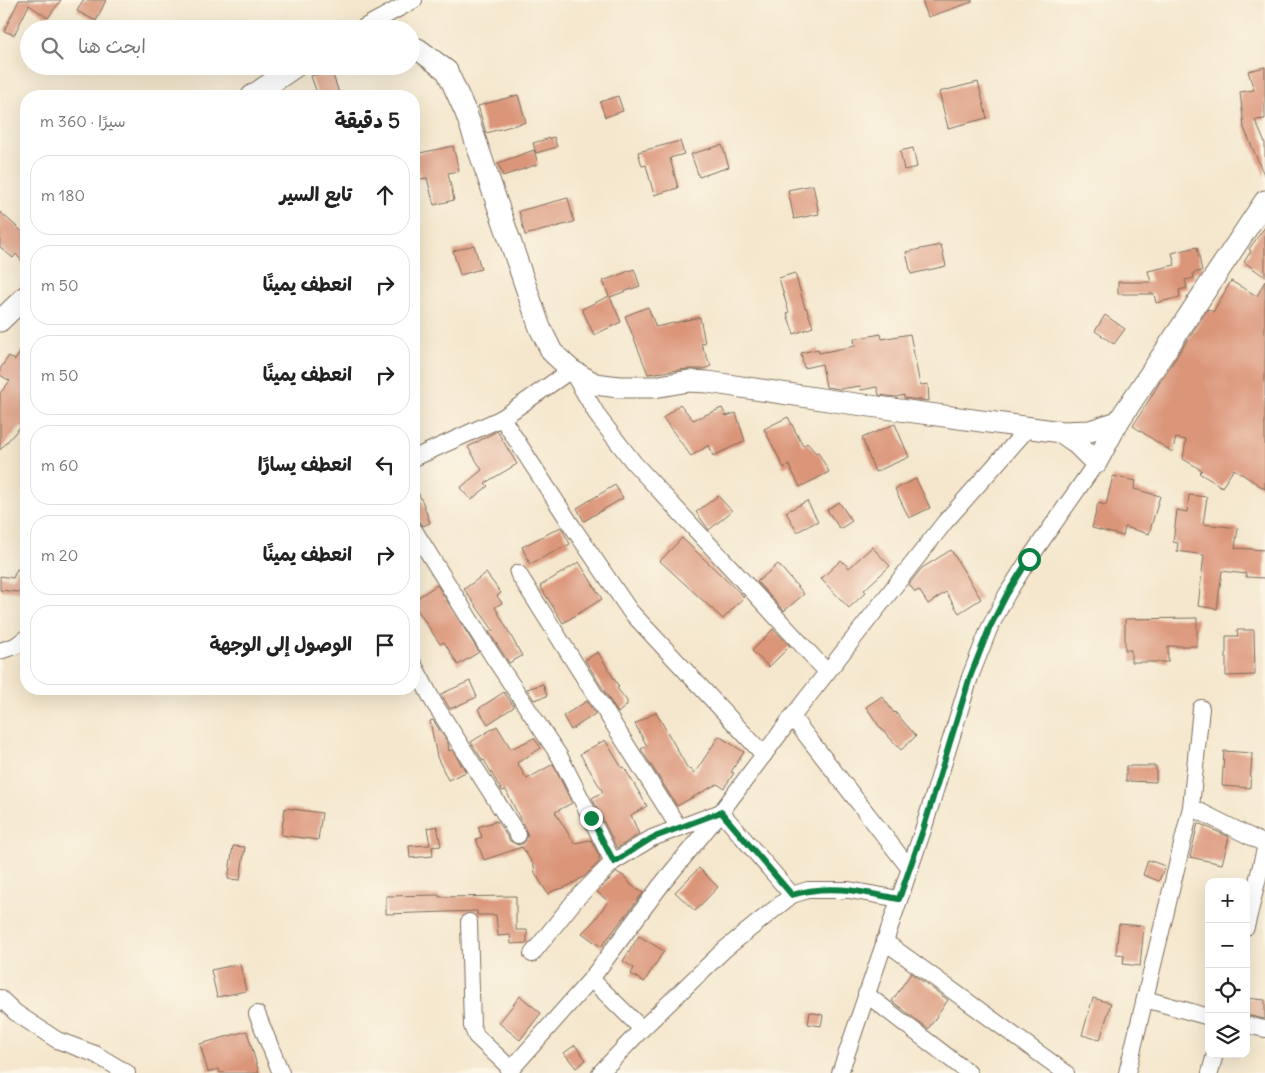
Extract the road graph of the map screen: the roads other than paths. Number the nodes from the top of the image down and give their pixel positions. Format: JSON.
{"nodes":[{"id":1,"x":414,"y":0,"type":"edge"},
{"id":2,"x":377,"y":20,"type":"edge"},
{"id":3,"x":420,"y":51,"type":"edge"},
{"id":4,"x":283,"y":75,"type":"edge"},
{"id":5,"x":261,"y":90,"type":"edge"},
{"id":6,"x":1265,"y":201,"type":"edge"},
{"id":7,"x":20,"y":302,"type":"edge"},
{"id":8,"x":0,"y":321,"type":"edge"},
{"id":9,"x":571,"y":370,"type":"junction"},
{"id":10,"x":502,"y":418,"type":"junction"},
{"id":11,"x":1118,"y":422,"type":"junction"},
{"id":12,"x":1029,"y":427,"type":"junction"},
{"id":13,"x":1061,"y":432,"type":"junction"},
{"id":14,"x":420,"y":455,"type":"edge"},
{"id":15,"x":1096,"y":463,"type":"junction"},
{"id":16,"x":420,"y":540,"type":"edge"},
{"id":17,"x":518,"y":573,"type":"dead end"},
{"id":18,"x":20,"y":642,"type":"edge"},
{"id":19,"x":0,"y":651,"type":"edge"},
{"id":20,"x":827,"y":672,"type":"junction"},
{"id":21,"x":420,"y":676,"type":"edge"},
{"id":22,"x":1201,"y":708,"type":"dead end"},
{"id":23,"x":792,"y":717,"type":"junction"},
{"id":24,"x":764,"y":755,"type":"junction"},
{"id":25,"x":1191,"y":807,"type":"junction"},
{"id":26,"x":721,"y":812,"type":"junction"},
{"id":27,"x":679,"y":828,"type":"junction"},
{"id":28,"x":518,"y":836,"type":"dead end"},
{"id":29,"x":1265,"y":844,"type":"edge"},
{"id":30,"x":1265,"y":849,"type":"edge"},
{"id":31,"x":614,"y":862,"type":"junction"},
{"id":32,"x":910,"y":869,"type":"junction"},
{"id":33,"x":792,"y":895,"type":"junction"},
{"id":34,"x":899,"y":899,"type":"junction"},
{"id":35,"x":469,"y":922,"type":"dead end"},
{"id":36,"x":1247,"y":923,"type":"edge"},
{"id":37,"x":884,"y":941,"type":"junction"},
{"id":38,"x":532,"y":954,"type":"dead end"},
{"id":39,"x":591,"y":979,"type":"junction"},
{"id":40,"x":866,"y":994,"type":"junction"},
{"id":41,"x":0,"y":998,"type":"edge"},
{"id":42,"x":1145,"y":999,"type":"junction"},
{"id":43,"x":256,"y":1014,"type":"dead end"},
{"id":44,"x":1205,"y":1016,"type":"edge"},
{"id":45,"x":1250,"y":1026,"type":"edge"},
{"id":46,"x":642,"y":1029,"type":"junction"},
{"id":47,"x":1265,"y":1029,"type":"edge"},
{"id":48,"x":949,"y":1057,"type":"junction"},
{"id":49,"x":1214,"y":1058,"type":"edge"},
{"id":50,"x":510,"y":1071,"type":"edge"},
{"id":51,"x":127,"y":1073,"type":"edge"},
{"id":52,"x":281,"y":1073,"type":"edge"},
{"id":53,"x":600,"y":1073,"type":"edge"},
{"id":54,"x":840,"y":1073,"type":"edge"},
{"id":55,"x":943,"y":1073,"type":"edge"},
{"id":56,"x":969,"y":1073,"type":"edge"},
{"id":57,"x":1066,"y":1073,"type":"edge"},
{"id":58,"x":1127,"y":1073,"type":"edge"},
{"id":59,"x":1210,"y":1073,"type":"edge"}],
"edges":[{"from":1,"to":2,"type":"street"},
{"from":3,"to":9,"type":"main road"},
{"from":4,"to":5,"type":"main road"},
{"from":6,"to":11,"type":"main road"},
{"from":7,"to":8,"type":"main road"},
{"from":9,"to":10,"type":"street"},
{"from":9,"to":12,"type":"main road"},
{"from":9,"to":20,"type":"street"},
{"from":10,"to":14,"type":"street"},
{"from":10,"to":24,"type":"street"},
{"from":11,"to":13,"type":"main road"},
{"from":11,"to":15,"type":"main road"},
{"from":12,"to":13,"type":"main road"},
{"from":12,"to":20,"type":"street"},
{"from":13,"to":15,"type":"main road"},
{"from":15,"to":32,"type":"street"},
{"from":16,"to":31,"type":"street"},
{"from":17,"to":27,"type":"street"},
{"from":18,"to":19,"type":"street"},
{"from":20,"to":23,"type":"street"},
{"from":21,"to":28,"type":"street"},
{"from":22,"to":25,"type":"street"},
{"from":23,"to":24,"type":"street"},
{"from":23,"to":32,"type":"street"},
{"from":24,"to":26,"type":"street"},
{"from":25,"to":29,"type":"street"},
{"from":25,"to":42,"type":"street"},
{"from":26,"to":27,"type":"street"},
{"from":26,"to":33,"type":"street"},
{"from":26,"to":39,"type":"street"},
{"from":27,"to":31,"type":"street"},
{"from":30,"to":36,"type":"street"},
{"from":31,"to":38,"type":"street"},
{"from":32,"to":34,"type":"street"},
{"from":33,"to":34,"type":"street"},
{"from":33,"to":46,"type":"street"},
{"from":34,"to":37,"type":"street"},
{"from":35,"to":50,"type":"street"},
{"from":37,"to":40,"type":"street"},
{"from":37,"to":57,"type":"street"},
{"from":39,"to":46,"type":"street"},
{"from":39,"to":50,"type":"street"},
{"from":40,"to":48,"type":"street"},
{"from":40,"to":54,"type":"street"},
{"from":41,"to":51,"type":"street"},
{"from":42,"to":44,"type":"street"},
{"from":42,"to":58,"type":"street"},
{"from":43,"to":52,"type":"street"},
{"from":45,"to":47,"type":"street"},
{"from":46,"to":53,"type":"street"},
{"from":48,"to":55,"type":"street"},
{"from":48,"to":56,"type":"street"},
{"from":49,"to":59,"type":"street"}]}
